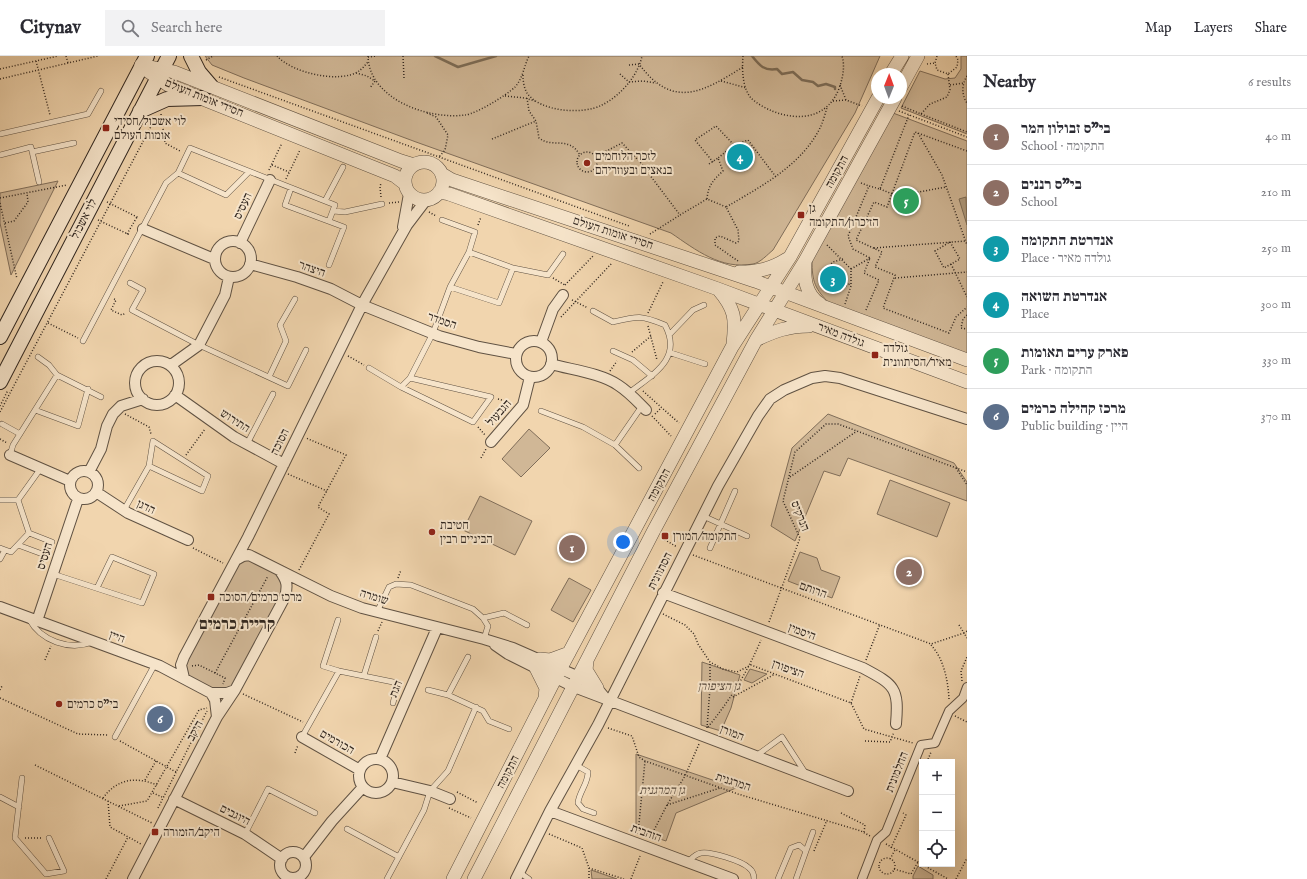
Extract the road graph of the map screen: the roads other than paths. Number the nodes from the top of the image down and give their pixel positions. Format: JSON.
{"nodes":[{"id":1,"x":169,"y":56,"type":"edge"},
{"id":2,"x":902,"y":56,"type":"edge"},
{"id":3,"x":918,"y":56,"type":"edge"},
{"id":4,"x":196,"y":59,"type":"edge"},
{"id":5,"x":144,"y":61,"type":"edge"},
{"id":6,"x":895,"y":68,"type":"edge"},
{"id":7,"x":160,"y":74,"type":"junction"},
{"id":8,"x":907,"y":76,"type":"edge"},
{"id":9,"x":214,"y":81,"type":"junction"},
{"id":10,"x":101,"y":91,"type":"dead end"},
{"id":11,"x":204,"y":98,"type":"junction"},
{"id":12,"x":875,"y":104,"type":"edge"},
{"id":13,"x":896,"y":104,"type":"edge"},
{"id":14,"x":140,"y":111,"type":"junction"},
{"id":15,"x":0,"y":134,"type":"edge"},
{"id":16,"x":74,"y":143,"type":"dead end"},
{"id":17,"x":32,"y":152,"type":"junction"},
{"id":18,"x":0,"y":155,"type":"edge"},
{"id":19,"x":414,"y":165,"type":"junction"},
{"id":20,"x":343,"y":167,"type":"dead end"},
{"id":21,"x":248,"y":172,"type":"junction"},
{"id":22,"x":178,"y":173,"type":"junction"},
{"id":23,"x":442,"y":174,"type":"junction"},
{"id":24,"x":268,"y":179,"type":"junction"},
{"id":25,"x":39,"y":182,"type":"dead end"},
{"id":26,"x":291,"y":188,"type":"junction"},
{"id":27,"x":439,"y":192,"type":"junction"},
{"id":28,"x":404,"y":193,"type":"junction"},
{"id":29,"x":325,"y":201,"type":"junction"},
{"id":30,"x":382,"y":204,"type":"road end"},
{"id":31,"x":423,"y":204,"type":"junction"},
{"id":32,"x":333,"y":211,"type":"junction"},
{"id":33,"x":442,"y":220,"type":"road end"},
{"id":34,"x":329,"y":221,"type":"junction"},
{"id":35,"x":144,"y":225,"type":"junction"},
{"id":36,"x":399,"y":238,"type":"junction"},
{"id":37,"x":240,"y":243,"type":"junction"},
{"id":38,"x":469,"y":252,"type":"junction"},
{"id":39,"x":563,"y":254,"type":"dead end"},
{"id":40,"x":790,"y":256,"type":"junction"},
{"id":41,"x":214,"y":259,"type":"junction"},
{"id":42,"x":805,"y":261,"type":"junction"},
{"id":43,"x":250,"y":264,"type":"junction"},
{"id":44,"x":329,"y":265,"type":"dead end"},
{"id":45,"x":513,"y":268,"type":"junction"},
{"id":46,"x":724,"y":271,"type":"junction"},
{"id":47,"x":229,"y":277,"type":"junction"},
{"id":48,"x":130,"y":283,"type":"dead end"},
{"id":49,"x":770,"y":286,"type":"junction"},
{"id":50,"x":450,"y":287,"type":"junction"},
{"id":51,"x":718,"y":289,"type":"junction"},
{"id":52,"x":564,"y":290,"type":"road end"},
{"id":53,"x":785,"y":293,"type":"junction"},
{"id":54,"x":295,"y":299,"type":"dead end"},
{"id":55,"x":759,"y":304,"type":"junction"},
{"id":56,"x":362,"y":305,"type":"junction"},
{"id":57,"x":704,"y":305,"type":"dead end"},
{"id":58,"x":828,"y":309,"type":"junction"},
{"id":59,"x":774,"y":310,"type":"junction"},
{"id":60,"x":593,"y":311,"type":"road end"},
{"id":61,"x":816,"y":326,"type":"junction"},
{"id":62,"x":433,"y":332,"type":"junction"},
{"id":63,"x":670,"y":334,"type":"junction"},
{"id":64,"x":0,"y":337,"type":"edge"},
{"id":65,"x":756,"y":340,"type":"junction"},
{"id":66,"x":83,"y":341,"type":"road end"},
{"id":67,"x":541,"y":342,"type":"junction"},
{"id":68,"x":199,"y":345,"type":"junction"},
{"id":69,"x":732,"y":347,"type":"junction"},
{"id":70,"x":306,"y":350,"type":"dead end"},
{"id":71,"x":613,"y":350,"type":"dead end"},
{"id":72,"x":671,"y":353,"type":"junction"},
{"id":73,"x":516,"y":354,"type":"junction"},
{"id":74,"x":38,"y":357,"type":"dead end"},
{"id":75,"x":967,"y":360,"type":"edge"},
{"id":76,"x":551,"y":364,"type":"junction"},
{"id":77,"x":705,"y":364,"type":"dead end"},
{"id":78,"x":170,"y":366,"type":"junction"},
{"id":79,"x":369,"y":368,"type":"dead end"},
{"id":80,"x":57,"y":375,"type":"junction"},
{"id":81,"x":652,"y":376,"type":"junction"},
{"id":82,"x":269,"y":377,"type":"junction"},
{"id":83,"x":530,"y":377,"type":"junction"},
{"id":84,"x":410,"y":378,"type":"junction"},
{"id":85,"x":0,"y":382,"type":"edge"},
{"id":86,"x":967,"y":382,"type":"edge"},
{"id":87,"x":401,"y":387,"type":"junction"},
{"id":88,"x":88,"y":389,"type":"junction"},
{"id":89,"x":273,"y":394,"type":"dead end"},
{"id":90,"x":629,"y":394,"type":"junction"},
{"id":91,"x":175,"y":395,"type":"junction"},
{"id":92,"x":101,"y":397,"type":"dead end"},
{"id":93,"x":143,"y":399,"type":"junction"},
{"id":94,"x":35,"y":410,"type":"junction"},
{"id":95,"x":541,"y":410,"type":"dead end"},
{"id":96,"x":647,"y":411,"type":"joint"},
{"id":97,"x":967,"y":419,"type":"edge"},
{"id":98,"x":2,"y":424,"type":"dead end"},
{"id":99,"x":20,"y":434,"type":"junction"},
{"id":100,"x":491,"y":442,"type":"road end"},
{"id":101,"x":247,"y":444,"type":"junction"},
{"id":102,"x":615,"y":446,"type":"junction"},
{"id":103,"x":10,"y":455,"type":"joint"},
{"id":104,"x":149,"y":466,"type":"junction"},
{"id":105,"x":40,"y":468,"type":"junction"},
{"id":106,"x":282,"y":468,"type":"junction"},
{"id":107,"x":639,"y":468,"type":"dead end"},
{"id":108,"x":89,"y":472,"type":"junction"},
{"id":109,"x":70,"y":481,"type":"junction"},
{"id":110,"x":735,"y":491,"type":"dead end"},
{"id":111,"x":96,"y":492,"type":"junction"},
{"id":112,"x":78,"y":499,"type":"junction"},
{"id":113,"x":0,"y":500,"type":"edge"},
{"id":114,"x":18,"y":500,"type":"junction"},
{"id":115,"x":124,"y":510,"type":"junction"},
{"id":116,"x":703,"y":516,"type":"junction"},
{"id":117,"x":721,"y":524,"type":"junction"},
{"id":118,"x":29,"y":532,"type":"junction"},
{"id":119,"x":747,"y":536,"type":"dead end"},
{"id":120,"x":248,"y":537,"type":"junction"},
{"id":121,"x":188,"y":540,"type":"road end"},
{"id":122,"x":52,"y":542,"type":"dead end"},
{"id":123,"x":18,"y":545,"type":"junction"},
{"id":124,"x":710,"y":548,"type":"dead end"},
{"id":125,"x":2,"y":549,"type":"edge"},
{"id":126,"x":45,"y":555,"type":"dead end"},
{"id":127,"x":0,"y":559,"type":"edge"},
{"id":128,"x":258,"y":559,"type":"junction"},
{"id":129,"x":234,"y":563,"type":"junction"},
{"id":130,"x":280,"y":571,"type":"junction"},
{"id":131,"x":53,"y":574,"type":"junction"},
{"id":132,"x":307,"y":584,"type":"junction"},
{"id":133,"x":97,"y":588,"type":"junction"},
{"id":134,"x":664,"y":593,"type":"junction"},
{"id":135,"x":285,"y":597,"type":"junction"},
{"id":136,"x":0,"y":606,"type":"edge"},
{"id":137,"x":381,"y":614,"type":"junction"},
{"id":138,"x":483,"y":618,"type":"junction"},
{"id":139,"x":33,"y":619,"type":"junction"},
{"id":140,"x":338,"y":620,"type":"dead end"},
{"id":141,"x":527,"y":624,"type":"dead end"},
{"id":142,"x":437,"y":628,"type":"junction"},
{"id":143,"x":376,"y":637,"type":"road end"},
{"id":144,"x":487,"y":640,"type":"junction"},
{"id":145,"x":94,"y":642,"type":"junction"},
{"id":146,"x":569,"y":653,"type":"junction"},
{"id":147,"x":184,"y":657,"type":"junction"},
{"id":148,"x":468,"y":657,"type":"dead end"},
{"id":149,"x":587,"y":661,"type":"junction"},
{"id":150,"x":538,"y":664,"type":"junction"},
{"id":151,"x":157,"y":665,"type":"junction"},
{"id":152,"x":339,"y":671,"type":"junction"},
{"id":153,"x":183,"y":673,"type":"junction"},
{"id":154,"x":558,"y":674,"type":"junction"},
{"id":155,"x":364,"y":675,"type":"junction"},
{"id":156,"x":576,"y":682,"type":"junction"},
{"id":157,"x":964,"y":685,"type":"edge"},
{"id":158,"x":596,"y":688,"type":"junction"},
{"id":159,"x":235,"y":690,"type":"junction"},
{"id":160,"x":428,"y":690,"type":"dead end"},
{"id":161,"x":215,"y":694,"type":"junction"},
{"id":162,"x":448,"y":695,"type":"junction"},
{"id":163,"x":545,"y":700,"type":"junction"},
{"id":164,"x":608,"y":700,"type":"junction"},
{"id":165,"x":392,"y":703,"type":"dead end"},
{"id":166,"x":476,"y":707,"type":"junction"},
{"id":167,"x":218,"y":717,"type":"junction"},
{"id":168,"x":896,"y":724,"type":"dead end"},
{"id":169,"x":508,"y":729,"type":"dead end"},
{"id":170,"x":114,"y":737,"type":"road end"},
{"id":171,"x":302,"y":737,"type":"joint"},
{"id":172,"x":755,"y":756,"type":"junction"},
{"id":173,"x":380,"y":760,"type":"junction"},
{"id":174,"x":576,"y":765,"type":"junction"},
{"id":175,"x":360,"y":770,"type":"junction"},
{"id":176,"x":807,"y":776,"type":"junction"},
{"id":177,"x":22,"y":778,"type":"dead end"},
{"id":178,"x":392,"y":782,"type":"junction"},
{"id":179,"x":363,"y":787,"type":"junction"},
{"id":180,"x":430,"y":791,"type":"junction"},
{"id":181,"x":848,"y":791,"type":"dead end"},
{"id":182,"x":0,"y":797,"type":"edge"},
{"id":183,"x":450,"y":799,"type":"road end"},
{"id":184,"x":174,"y":801,"type":"junction"},
{"id":185,"x":19,"y":807,"type":"junction"},
{"id":186,"x":550,"y":811,"type":"junction"},
{"id":187,"x":315,"y":813,"type":"dead end"},
{"id":188,"x":594,"y":813,"type":"dead end"},
{"id":189,"x":347,"y":830,"type":"dead end"},
{"id":190,"x":814,"y":832,"type":"dead end"},
{"id":191,"x":245,"y":834,"type":"junction"},
{"id":192,"x":49,"y":838,"type":"road end"},
{"id":193,"x":806,"y":851,"type":"junction"},
{"id":194,"x":304,"y":857,"type":"junction"},
{"id":195,"x":399,"y":857,"type":"junction"},
{"id":196,"x":282,"y":859,"type":"junction"},
{"id":197,"x":688,"y":862,"type":"junction"},
{"id":198,"x":46,"y":874,"type":"junction"},
{"id":199,"x":518,"y":876,"type":"edge"},
{"id":200,"x":285,"y":877,"type":"edge"},
{"id":201,"x":42,"y":879,"type":"edge"},
{"id":202,"x":133,"y":879,"type":"edge"},
{"id":203,"x":387,"y":879,"type":"edge"},
{"id":204,"x":453,"y":879,"type":"edge"},
{"id":205,"x":474,"y":879,"type":"edge"},
{"id":206,"x":529,"y":879,"type":"edge"},
{"id":207,"x":733,"y":879,"type":"edge"},
{"id":208,"x":754,"y":879,"type":"edge"},
{"id":209,"x":778,"y":879,"type":"edge"},
{"id":210,"x":796,"y":879,"type":"edge"},
{"id":211,"x":862,"y":879,"type":"edge"}],
"edges":[{"from":1,"to":7,"type":"main road","name":"לוי אשכול"},
{"from":2,"to":6,"type":"street"},
{"from":3,"to":8,"type":"street"},
{"from":4,"to":9,"type":"main road"},
{"from":5,"to":7,"type":"street","name":"חסידי אומות העולם"},
{"from":5,"to":64,"type":"main road","name":"לוי אשכול"},
{"from":7,"to":9,"type":"street","name":"חסידי אומות העולם"},
{"from":7,"to":11,"type":"street","name":"חסידי אומות העולם"},
{"from":7,"to":14,"type":"main road","name":"לוי אשכול"},
{"from":9,"to":19,"type":"street","name":"חסידי אומות העולם"},
{"from":10,"to":15,"type":"lane"},
{"from":11,"to":14,"type":"main road"},
{"from":11,"to":28,"type":"street","name":"חסידי אומות העולם"},
{"from":12,"to":40,"type":"street","name":"התקומה"},
{"from":13,"to":42,"type":"street","name":"התקומה"},
{"from":14,"to":85,"type":"main road","name":"לוי אשכול"},
{"from":16,"to":17,"type":"lane"},
{"from":17,"to":18,"type":"lane"},
{"from":17,"to":25,"type":"lane"},
{"from":19,"to":23,"type":"street","name":"חסידי אומות העולם"},
{"from":19,"to":28,"type":"street"},
{"from":20,"to":29,"type":"lane"},
{"from":21,"to":22,"type":"lane"},
{"from":21,"to":22,"type":"lane"},
{"from":21,"to":24,"type":"lane"},
{"from":22,"to":35,"type":"lane"},
{"from":23,"to":27,"type":"street"},
{"from":23,"to":46,"type":"street","name":"חסידי אומות העולם"},
{"from":24,"to":26,"type":"lane"},
{"from":24,"to":37,"type":"street","name":"העסיס"},
{"from":26,"to":29,"type":"lane"},
{"from":26,"to":34,"type":"lane"},
{"from":27,"to":31,"type":"street"},
{"from":27,"to":51,"type":"street","name":"חסידי אומות העולם"},
{"from":28,"to":31,"type":"street","name":"חסידי אומות העולם"},
{"from":28,"to":36,"type":"street","name":"הסוכה"},
{"from":29,"to":32,"type":"lane"},
{"from":30,"to":32,"type":"lane"},
{"from":31,"to":36,"type":"street","name":"הסוכה"},
{"from":32,"to":34,"type":"lane"},
{"from":33,"to":38,"type":"lane"},
{"from":34,"to":44,"type":"lane"},
{"from":35,"to":41,"type":"street"},
{"from":35,"to":66,"type":"lane"},
{"from":36,"to":56,"type":"street","name":"הסוכה"},
{"from":37,"to":41,"type":"street"},
{"from":37,"to":43,"type":"street"},
{"from":38,"to":45,"type":"lane"},
{"from":38,"to":50,"type":"lane"},
{"from":39,"to":45,"type":"lane"},
{"from":40,"to":46,"type":"street"},
{"from":40,"to":49,"type":"street","name":"התקומה"},
{"from":41,"to":47,"type":"street"},
{"from":42,"to":53,"type":"street","name":"התקומה"},
{"from":42,"to":58,"type":"street"},
{"from":43,"to":47,"type":"street"},
{"from":43,"to":56,"type":"street","name":"היצהר"},
{"from":45,"to":50,"type":"lane"},
{"from":46,"to":49,"type":"street","name":"חסידי אומות העולם"},
{"from":47,"to":68,"type":"street"},
{"from":48,"to":68,"type":"lane"},
{"from":49,"to":53,"type":"street","name":"חסידי אומות העולם"},
{"from":49,"to":55,"type":"street","name":"התקומה"},
{"from":50,"to":62,"type":"lane"},
{"from":51,"to":55,"type":"street","name":"חסידי אומות העולם"},
{"from":51,"to":69,"type":"street"},
{"from":52,"to":67,"type":"street"},
{"from":53,"to":58,"type":"street","name":"גולדה מאיר"},
{"from":53,"to":59,"type":"street","name":"התקומה"},
{"from":54,"to":82,"type":"lane"},
{"from":55,"to":59,"type":"street","name":"גולדה מאיר"},
{"from":55,"to":69,"type":"street","name":"התקומה"},
{"from":56,"to":62,"type":"street","name":"הסמדר"},
{"from":56,"to":106,"type":"street","name":"הסוכה"},
{"from":57,"to":63,"type":"lane"},
{"from":58,"to":75,"type":"street","name":"גולדה מאיר"},
{"from":59,"to":61,"type":"street","name":"גולדה מאיר"},
{"from":59,"to":65,"type":"street","name":"התקומה"},
{"from":60,"to":63,"type":"lane"},
{"from":61,"to":65,"type":"street"},
{"from":61,"to":86,"type":"street","name":"גולדה מאיר"},
{"from":62,"to":73,"type":"street","name":"הסמדר"},
{"from":62,"to":84,"type":"lane"},
{"from":63,"to":72,"type":"lane"},
{"from":65,"to":149,"type":"street","name":"התקומה"},
{"from":67,"to":73,"type":"street"},
{"from":67,"to":76,"type":"street"},
{"from":68,"to":78,"type":"street"},
{"from":68,"to":82,"type":"lane"},
{"from":69,"to":146,"type":"street","name":"התקומה"},
{"from":70,"to":82,"type":"lane"},
{"from":71,"to":81,"type":"lane"},
{"from":72,"to":77,"type":"lane"},
{"from":72,"to":81,"type":"lane"},
{"from":73,"to":83,"type":"street"},
{"from":74,"to":80,"type":"lane"},
{"from":76,"to":83,"type":"street"},
{"from":76,"to":90,"type":"street"},
{"from":78,"to":91,"type":"street"},
{"from":78,"to":93,"type":"street"},
{"from":79,"to":87,"type":"lane"},
{"from":80,"to":88,"type":"lane"},
{"from":80,"to":94,"type":"lane"},
{"from":81,"to":90,"type":"lane"},
{"from":83,"to":100,"type":"street","name":"הגבעול"},
{"from":84,"to":87,"type":"lane"},
{"from":84,"to":87,"type":"lane"},
{"from":88,"to":92,"type":"lane"},
{"from":88,"to":94,"type":"lane"},
{"from":89,"to":101,"type":"lane"},
{"from":90,"to":96,"type":"street"},
{"from":91,"to":93,"type":"street"},
{"from":91,"to":101,"type":"street","name":"התירוש"},
{"from":93,"to":108,"type":"street"},
{"from":94,"to":99,"type":"lane"},
{"from":95,"to":102,"type":"lane"},
{"from":96,"to":102,"type":"lane"},
{"from":97,"to":116,"type":"street","name":"הסתוונית"},
{"from":98,"to":99,"type":"lane"},
{"from":99,"to":103,"type":"lane"},
{"from":101,"to":106,"type":"street","name":"התירוש"},
{"from":102,"to":107,"type":"lane"},
{"from":103,"to":105,"type":"street"},
{"from":104,"to":104,"type":"lane"},
{"from":104,"to":115,"type":"lane"},
{"from":105,"to":109,"type":"street"},
{"from":105,"to":114,"type":"lane"},
{"from":106,"to":120,"type":"street","name":"הסוכה"},
{"from":108,"to":109,"type":"street"},
{"from":108,"to":111,"type":"street"},
{"from":109,"to":112,"type":"street"},
{"from":110,"to":117,"type":"lane"},
{"from":111,"to":112,"type":"street"},
{"from":111,"to":115,"type":"street","name":"הדגן"},
{"from":112,"to":131,"type":"street","name":"העסיס"},
{"from":113,"to":114,"type":"lane"},
{"from":114,"to":118,"type":"lane"},
{"from":115,"to":121,"type":"street","name":"הדגן"},
{"from":116,"to":117,"type":"lane"},
{"from":116,"to":134,"type":"street","name":"הסתוונית"},
{"from":117,"to":119,"type":"lane"},
{"from":117,"to":124,"type":"lane"},
{"from":118,"to":122,"type":"lane"},
{"from":118,"to":123,"type":"lane"},
{"from":120,"to":128,"type":"street"},
{"from":120,"to":129,"type":"street","name":"הסוכה"},
{"from":123,"to":125,"type":"lane"},
{"from":123,"to":126,"type":"lane"},
{"from":125,"to":127,"type":"lane"},
{"from":128,"to":129,"type":"street","name":"שומרה"},
{"from":128,"to":130,"type":"street","name":"שומרה"},
{"from":129,"to":147,"type":"street","name":"הסוכה"},
{"from":130,"to":132,"type":"street","name":"שומרה"},
{"from":130,"to":135,"type":"street","name":"היקב"},
{"from":131,"to":133,"type":"lane"},
{"from":131,"to":139,"type":"street","name":"העסיס"},
{"from":132,"to":135,"type":"street","name":"היקב"},
{"from":132,"to":137,"type":"street","name":"שומרה"},
{"from":133,"to":133,"type":"lane"},
{"from":134,"to":164,"type":"street","name":"הסתוונית"},
{"from":134,"to":168,"type":"street","name":"היסמין"},
{"from":135,"to":159,"type":"street","name":"היקב"},
{"from":136,"to":139,"type":"street","name":"היין"},
{"from":137,"to":138,"type":"lane"},
{"from":137,"to":142,"type":"street","name":"שומרה"},
{"from":138,"to":141,"type":"lane"},
{"from":138,"to":144,"type":"lane"},
{"from":139,"to":145,"type":"street","name":"היין"},
{"from":139,"to":145,"type":"lane"},
{"from":140,"to":152,"type":"lane"},
{"from":142,"to":144,"type":"street","name":"שומרה"},
{"from":142,"to":173,"type":"street","name":"הגת"},
{"from":143,"to":155,"type":"lane"},
{"from":144,"to":150,"type":"street","name":"שומרה"},
{"from":145,"to":151,"type":"street","name":"היין"},
{"from":146,"to":150,"type":"street"},
{"from":146,"to":154,"type":"street","name":"התקומה"},
{"from":147,"to":151,"type":"street"},
{"from":147,"to":153,"type":"street","name":"הסוכה"},
{"from":148,"to":162,"type":"lane"},
{"from":149,"to":156,"type":"street","name":"התקומה"},
{"from":149,"to":158,"type":"street"},
{"from":150,"to":154,"type":"street","name":"שומרה"},
{"from":150,"to":163,"type":"street"},
{"from":151,"to":153,"type":"street","name":"היין"},
{"from":151,"to":170,"type":"lane"},
{"from":152,"to":155,"type":"lane"},
{"from":152,"to":171,"type":"lane"},
{"from":153,"to":161,"type":"street","name":"היין"},
{"from":154,"to":156,"type":"street","name":"שומרה"},
{"from":154,"to":163,"type":"street","name":"התקומה"},
{"from":155,"to":165,"type":"lane"},
{"from":156,"to":158,"type":"street","name":"המורן"},
{"from":156,"to":164,"type":"street","name":"המורן"},
{"from":156,"to":205,"type":"street","name":"התקומה"},
{"from":157,"to":211,"type":"street","name":"החלמונית"},
{"from":158,"to":164,"type":"street","name":"המורן"},
{"from":159,"to":161,"type":"street"},
{"from":159,"to":167,"type":"street","name":"היקב"},
{"from":160,"to":162,"type":"lane"},
{"from":161,"to":167,"type":"street"},
{"from":162,"to":166,"type":"lane"},
{"from":163,"to":204,"type":"street","name":"התקומה"},
{"from":164,"to":172,"type":"street","name":"המורן"},
{"from":164,"to":174,"type":"street","name":"הסתוונית"},
{"from":166,"to":169,"type":"lane"},
{"from":166,"to":180,"type":"lane"},
{"from":167,"to":184,"type":"street","name":"היקב"},
{"from":171,"to":175,"type":"street","name":"הכורמים"},
{"from":172,"to":176,"type":"street","name":"המורן"},
{"from":172,"to":176,"type":"lane"},
{"from":173,"to":175,"type":"street"},
{"from":173,"to":178,"type":"street"},
{"from":174,"to":186,"type":"street","name":"הסתוונית"},
{"from":174,"to":188,"type":"lane"},
{"from":175,"to":179,"type":"street"},
{"from":176,"to":181,"type":"street","name":"המורן"},
{"from":177,"to":185,"type":"lane"},
{"from":178,"to":179,"type":"street"},
{"from":178,"to":180,"type":"street"},
{"from":179,"to":194,"type":"street"},
{"from":180,"to":183,"type":"street"},
{"from":180,"to":195,"type":"lane"},
{"from":182,"to":185,"type":"lane"},
{"from":184,"to":191,"type":"street","name":"היוגבים"},
{"from":184,"to":202,"type":"street","name":"היקב"},
{"from":185,"to":198,"type":"lane"},
{"from":186,"to":197,"type":"street","name":"הזהבית"},
{"from":186,"to":199,"type":"street","name":"הסתוונית"},
{"from":187,"to":191,"type":"lane"},
{"from":189,"to":195,"type":"lane"},
{"from":190,"to":193,"type":"lane"},
{"from":191,"to":196,"type":"street","name":"היוגבים"},
{"from":192,"to":198,"type":"lane"},
{"from":193,"to":209,"type":"lane"},
{"from":193,"to":210,"type":"lane"},
{"from":194,"to":196,"type":"street"},
{"from":194,"to":200,"type":"street"},
{"from":195,"to":203,"type":"lane"},
{"from":196,"to":200,"type":"street"},
{"from":197,"to":207,"type":"street","name":"הזהבית"},
{"from":197,"to":208,"type":"lane"},
{"from":198,"to":201,"type":"lane"},
{"from":199,"to":206,"type":"lane"}]}
